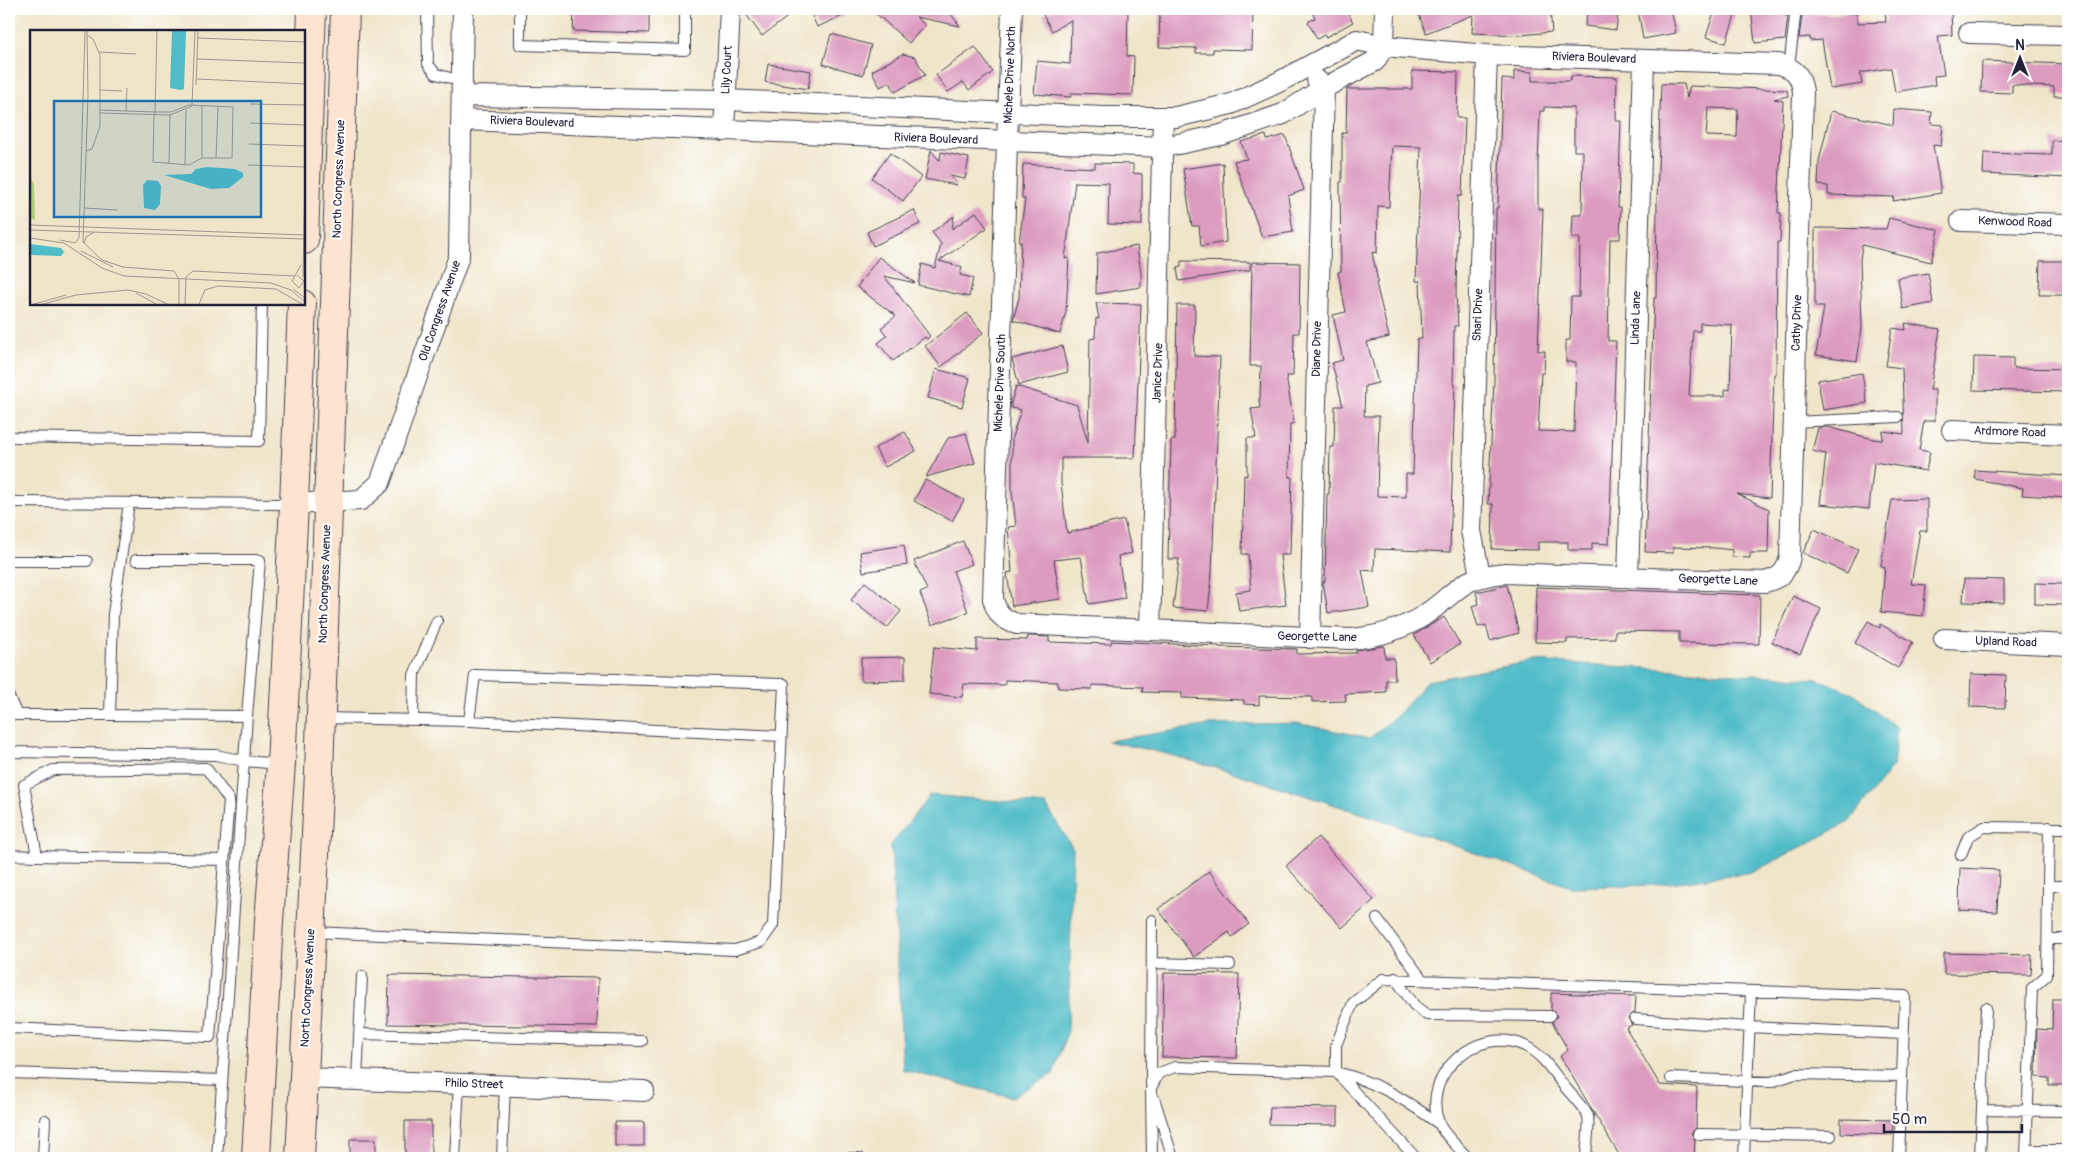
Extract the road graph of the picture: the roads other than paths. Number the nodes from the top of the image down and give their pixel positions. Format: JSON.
{"nodes":[{"id":1,"x":312,"y":9,"type":"edge"},
{"id":2,"x":345,"y":9,"type":"edge"},
{"id":3,"x":427,"y":9,"type":"edge"},
{"id":4,"x":463,"y":9,"type":"edge"},
{"id":5,"x":520,"y":9,"type":"edge"},
{"id":6,"x":685,"y":9,"type":"edge"},
{"id":7,"x":730,"y":9,"type":"edge"},
{"id":8,"x":1012,"y":9,"type":"edge"},
{"id":9,"x":1385,"y":9,"type":"edge"},
{"id":10,"x":1796,"y":9,"type":"edge"},
{"id":11,"x":1968,"y":33,"type":"dead end"},
{"id":12,"x":2068,"y":35,"type":"edge"},
{"id":13,"x":1384,"y":46,"type":"junction"},
{"id":14,"x":1487,"y":55,"type":"junction"},
{"id":15,"x":1644,"y":60,"type":"junction"},
{"id":16,"x":1306,"y":67,"type":"junction"},
{"id":17,"x":1795,"y":72,"type":"junction"},
{"id":18,"x":462,"y":88,"type":"junction"},
{"id":19,"x":1324,"y":88,"type":"junction"},
{"id":20,"x":726,"y":100,"type":"junction"},
{"id":21,"x":1008,"y":112,"type":"junction"},
{"id":22,"x":1163,"y":117,"type":"junction"},
{"id":23,"x":462,"y":120,"type":"junction"},
{"id":24,"x":724,"y":131,"type":"junction"},
{"id":25,"x":1007,"y":142,"type":"junction"},
{"id":26,"x":1164,"y":147,"type":"junction"},
{"id":27,"x":305,"y":211,"type":"edge"},
{"id":28,"x":1961,"y":220,"type":"dead end"},
{"id":29,"x":2068,"y":224,"type":"edge"},
{"id":30,"x":262,"y":305,"type":"edge"},
{"id":31,"x":302,"y":305,"type":"edge"},
{"id":32,"x":1898,"y":418,"type":"dead end"},
{"id":33,"x":1794,"y":422,"type":"junction"},
{"id":34,"x":1952,"y":430,"type":"dead end"},
{"id":35,"x":2068,"y":435,"type":"edge"},
{"id":36,"x":9,"y":437,"type":"edge"},
{"id":37,"x":9,"y":502,"type":"edge"},
{"id":38,"x":129,"y":504,"type":"junction"},
{"id":39,"x":294,"y":504,"type":"junction"},
{"id":40,"x":328,"y":504,"type":"junction"},
{"id":41,"x":9,"y":560,"type":"edge"},
{"id":42,"x":136,"y":560,"type":"dead end"},
{"id":43,"x":88,"y":561,"type":"dead end"},
{"id":44,"x":1787,"y":570,"type":"joint"},
{"id":45,"x":1480,"y":575,"type":"junction"},
{"id":46,"x":1628,"y":577,"type":"junction"},
{"id":47,"x":1005,"y":620,"type":"joint"},
{"id":48,"x":437,"y":622,"type":"dead end"},
{"id":49,"x":1150,"y":630,"type":"junction"},
{"id":50,"x":1310,"y":638,"type":"junction"},
{"id":51,"x":1944,"y":640,"type":"dead end"},
{"id":52,"x":2068,"y":645,"type":"edge"},
{"id":53,"x":9,"y":697,"type":"edge"},
{"id":54,"x":110,"y":715,"type":"junction"},
{"id":55,"x":247,"y":716,"type":"junction"},
{"id":56,"x":321,"y":718,"type":"junction"},
{"id":57,"x":413,"y":720,"type":"junction"},
{"id":58,"x":470,"y":721,"type":"junction"},
{"id":59,"x":781,"y":736,"type":"junction"},
{"id":60,"x":9,"y":752,"type":"edge"},
{"id":61,"x":244,"y":761,"type":"junction"},
{"id":62,"x":281,"y":764,"type":"junction"},
{"id":63,"x":2049,"y":827,"type":"junction"},
{"id":64,"x":2068,"y":828,"type":"edge"},
{"id":65,"x":9,"y":855,"type":"edge"},
{"id":66,"x":1961,"y":855,"type":"dead end"},
{"id":67,"x":37,"y":856,"type":"junction"},
{"id":68,"x":224,"y":860,"type":"junction"},
{"id":69,"x":2048,"y":886,"type":"junction"},
{"id":70,"x":2068,"y":886,"type":"edge"},
{"id":71,"x":1377,"y":919,"type":"dead end"},
{"id":72,"x":1152,"y":920,"type":"dead end"},
{"id":73,"x":311,"y":932,"type":"junction"},
{"id":74,"x":2048,"y":939,"type":"junction"},
{"id":75,"x":2068,"y":940,"type":"edge"},
{"id":76,"x":1152,"y":963,"type":"junction"},
{"id":77,"x":1230,"y":965,"type":"dead end"},
{"id":78,"x":362,"y":976,"type":"dead end"},
{"id":79,"x":1395,"y":978,"type":"junction"},
{"id":80,"x":1422,"y":979,"type":"junction"},
{"id":81,"x":1751,"y":992,"type":"junction"},
{"id":82,"x":1986,"y":1008,"type":"dead end"},
{"id":83,"x":1550,"y":1016,"type":"dead end"},
{"id":84,"x":1635,"y":1019,"type":"dead end"},
{"id":85,"x":1749,"y":1027,"type":"junction"},
{"id":86,"x":9,"y":1028,"type":"edge"},
{"id":87,"x":359,"y":1034,"type":"junction"},
{"id":88,"x":1903,"y":1034,"type":"junction"},
{"id":89,"x":642,"y":1041,"type":"dead end"},
{"id":90,"x":1336,"y":1072,"type":"junction"},
{"id":91,"x":9,"y":1074,"type":"edge"},
{"id":92,"x":1901,"y":1076,"type":"junction"},
{"id":93,"x":304,"y":1078,"type":"junction"},
{"id":94,"x":1671,"y":1078,"type":"dead end"},
{"id":95,"x":222,"y":1080,"type":"junction"},
{"id":96,"x":357,"y":1080,"type":"junction"},
{"id":97,"x":1747,"y":1082,"type":"junction"},
{"id":98,"x":459,"y":1084,"type":"junction"},
{"id":99,"x":504,"y":1086,"type":"junction"},
{"id":100,"x":1150,"y":1088,"type":"junction"},
{"id":101,"x":644,"y":1091,"type":"dead end"},
{"id":102,"x":1982,"y":1110,"type":"junction"},
{"id":103,"x":2027,"y":1111,"type":"junction"},
{"id":104,"x":2068,"y":1111,"type":"edge"},
{"id":105,"x":45,"y":1120,"type":"dead end"},
{"id":106,"x":1439,"y":1124,"type":"junction"},
{"id":107,"x":1698,"y":1134,"type":"dead end"},
{"id":108,"x":1745,"y":1135,"type":"junction"},
{"id":109,"x":1831,"y":1136,"type":"dead end"},
{"id":110,"x":2068,"y":1150,"type":"edge"},
{"id":111,"x":2026,"y":1154,"type":"edge"},
{"id":112,"x":44,"y":1158,"type":"edge"},
{"id":113,"x":217,"y":1158,"type":"edge"},
{"id":114,"x":256,"y":1158,"type":"edge"},
{"id":115,"x":300,"y":1158,"type":"edge"},
{"id":116,"x":455,"y":1158,"type":"edge"},
{"id":117,"x":502,"y":1158,"type":"edge"},
{"id":118,"x":838,"y":1158,"type":"edge"},
{"id":119,"x":860,"y":1158,"type":"edge"},
{"id":120,"x":1152,"y":1158,"type":"edge"},
{"id":121,"x":1173,"y":1158,"type":"edge"},
{"id":122,"x":1416,"y":1158,"type":"edge"},
{"id":123,"x":1468,"y":1158,"type":"edge"},
{"id":124,"x":1586,"y":1158,"type":"edge"},
{"id":125,"x":1744,"y":1158,"type":"edge"},
{"id":126,"x":1899,"y":1158,"type":"edge"},
{"id":127,"x":1980,"y":1158,"type":"edge"}],
"edges":[{"from":1,"to":27,"type":"street"},
{"from":2,"to":40,"type":"street","name":"North Congress Avenue"},
{"from":3,"to":18,"type":"lane"},
{"from":4,"to":18,"type":"street","name":"Old Congress Avenue"},
{"from":5,"to":6,"type":"lane"},
{"from":7,"to":20,"type":"street","name":"Lily Court"},
{"from":8,"to":21,"type":"street","name":"Michele Drive North"},
{"from":9,"to":13,"type":"street"},
{"from":10,"to":17,"type":"lane"},
{"from":11,"to":12,"type":"street"},
{"from":13,"to":14,"type":"street","name":"Riviera Boulevard"},
{"from":13,"to":16,"type":"street","name":"Riviera Boulevard"},
{"from":13,"to":19,"type":"street","name":"Riviera Boulevard"},
{"from":14,"to":15,"type":"street","name":"Riviera Boulevard"},
{"from":14,"to":45,"type":"street","name":"Shari Drive"},
{"from":15,"to":17,"type":"street","name":"Riviera Boulevard"},
{"from":15,"to":46,"type":"street","name":"Linda Lane"},
{"from":16,"to":19,"type":"street"},
{"from":16,"to":22,"type":"street","name":"Riviera Boulevard"},
{"from":17,"to":33,"type":"street","name":"Cathy Drive"},
{"from":18,"to":20,"type":"street","name":"Riviera Boulevard"},
{"from":18,"to":23,"type":"street","name":"Old Congress Avenue"},
{"from":19,"to":26,"type":"street","name":"Riviera Boulevard"},
{"from":19,"to":50,"type":"street","name":"Diane Drive"},
{"from":20,"to":21,"type":"street","name":"Riviera Boulevard"},
{"from":20,"to":24,"type":"street","name":"Lily Court"},
{"from":21,"to":22,"type":"street","name":"Riviera Boulevard"},
{"from":21,"to":25,"type":"street","name":"Michele Drive North"},
{"from":22,"to":26,"type":"street","name":"Janice Drive"},
{"from":23,"to":24,"type":"street","name":"Riviera Boulevard"},
{"from":23,"to":40,"type":"street","name":"Old Congress Avenue"},
{"from":24,"to":25,"type":"street","name":"Riviera Boulevard"},
{"from":25,"to":26,"type":"street","name":"Riviera Boulevard"},
{"from":25,"to":47,"type":"street","name":"Michele Drive South"},
{"from":26,"to":49,"type":"street","name":"Janice Drive"},
{"from":28,"to":29,"type":"street","name":"Kenwood Road"},
{"from":30,"to":36,"type":"lane"},
{"from":31,"to":39,"type":"street"},
{"from":32,"to":33,"type":"lane"},
{"from":33,"to":44,"type":"street","name":"Cathy Drive"},
{"from":34,"to":35,"type":"street","name":"Ardmore Road"},
{"from":37,"to":38,"type":"lane"},
{"from":38,"to":39,"type":"lane"},
{"from":38,"to":54,"type":"lane"},
{"from":39,"to":40,"type":"street","name":"Old Congress Avenue"},
{"from":39,"to":62,"type":"street"},
{"from":40,"to":56,"type":"street","name":"North Congress Avenue"},
{"from":41,"to":43,"type":"lane"},
{"from":42,"to":55,"type":"lane"},
{"from":44,"to":46,"type":"street","name":"Georgette Lane"},
{"from":45,"to":46,"type":"street","name":"Georgette Lane"},
{"from":45,"to":50,"type":"street","name":"Georgette Lane"},
{"from":47,"to":49,"type":"street","name":"Georgette Lane"},
{"from":48,"to":57,"type":"lane"},
{"from":49,"to":50,"type":"street","name":"Georgette Lane"},
{"from":51,"to":52,"type":"street","name":"Upland Road"},
{"from":53,"to":54,"type":"lane"},
{"from":54,"to":55,"type":"lane"},
{"from":55,"to":61,"type":"lane"},
{"from":56,"to":57,"type":"lane"},
{"from":56,"to":73,"type":"street","name":"North Congress Avenue"},
{"from":57,"to":58,"type":"lane"},
{"from":58,"to":59,"type":"lane"},
{"from":58,"to":59,"type":"lane"},
{"from":59,"to":73,"type":"lane"},
{"from":60,"to":61,"type":"lane"},
{"from":61,"to":62,"type":"lane"},
{"from":61,"to":95,"type":"lane"},
{"from":62,"to":114,"type":"street"},
{"from":63,"to":64,"type":"lane"},
{"from":63,"to":66,"type":"lane"},
{"from":63,"to":69,"type":"lane"},
{"from":65,"to":67,"type":"lane"},
{"from":67,"to":68,"type":"lane"},
{"from":67,"to":68,"type":"lane"},
{"from":68,"to":86,"type":"lane"},
{"from":69,"to":70,"type":"lane"},
{"from":69,"to":74,"type":"lane"},
{"from":71,"to":80,"type":"lane"},
{"from":72,"to":76,"type":"lane"},
{"from":73,"to":93,"type":"street","name":"North Congress Avenue"},
{"from":74,"to":75,"type":"lane"},
{"from":74,"to":103,"type":"lane"},
{"from":76,"to":77,"type":"lane"},
{"from":76,"to":100,"type":"lane"},
{"from":78,"to":87,"type":"lane"},
{"from":79,"to":80,"type":"lane"},
{"from":79,"to":83,"type":"lane"},
{"from":79,"to":90,"type":"lane"},
{"from":80,"to":81,"type":"lane"},
{"from":81,"to":85,"type":"lane"},
{"from":81,"to":88,"type":"lane"},
{"from":82,"to":102,"type":"lane"},
{"from":84,"to":85,"type":"lane"},
{"from":85,"to":88,"type":"lane"},
{"from":85,"to":97,"type":"lane"},
{"from":87,"to":89,"type":"lane"},
{"from":87,"to":96,"type":"lane"},
{"from":88,"to":92,"type":"lane"},
{"from":90,"to":100,"type":"lane"},
{"from":90,"to":106,"type":"lane"},
{"from":90,"to":122,"type":"lane"},
{"from":91,"to":95,"type":"lane"},
{"from":92,"to":97,"type":"lane"},
{"from":92,"to":126,"type":"lane"},
{"from":93,"to":96,"type":"street","name":"Philo Street"},
{"from":93,"to":115,"type":"street","name":"North Congress Avenue"},
{"from":94,"to":97,"type":"lane"},
{"from":95,"to":113,"type":"lane"},
{"from":96,"to":98,"type":"street","name":"Philo Street"},
{"from":97,"to":108,"type":"lane"},
{"from":98,"to":99,"type":"street","name":"Philo Street"},
{"from":98,"to":116,"type":"lane"},
{"from":99,"to":101,"type":"street","name":"Philo Street"},
{"from":99,"to":117,"type":"lane"},
{"from":100,"to":120,"type":"lane"},
{"from":100,"to":121,"type":"lane"},
{"from":102,"to":103,"type":"lane"},
{"from":102,"to":127,"type":"lane"},
{"from":103,"to":104,"type":"lane"},
{"from":103,"to":111,"type":"lane"},
{"from":105,"to":112,"type":"lane"},
{"from":106,"to":123,"type":"lane"},
{"from":106,"to":124,"type":"lane"},
{"from":107,"to":108,"type":"lane"},
{"from":108,"to":109,"type":"lane"},
{"from":108,"to":125,"type":"lane"},
{"from":110,"to":111,"type":"lane"},
{"from":118,"to":119,"type":"lane"}]}
